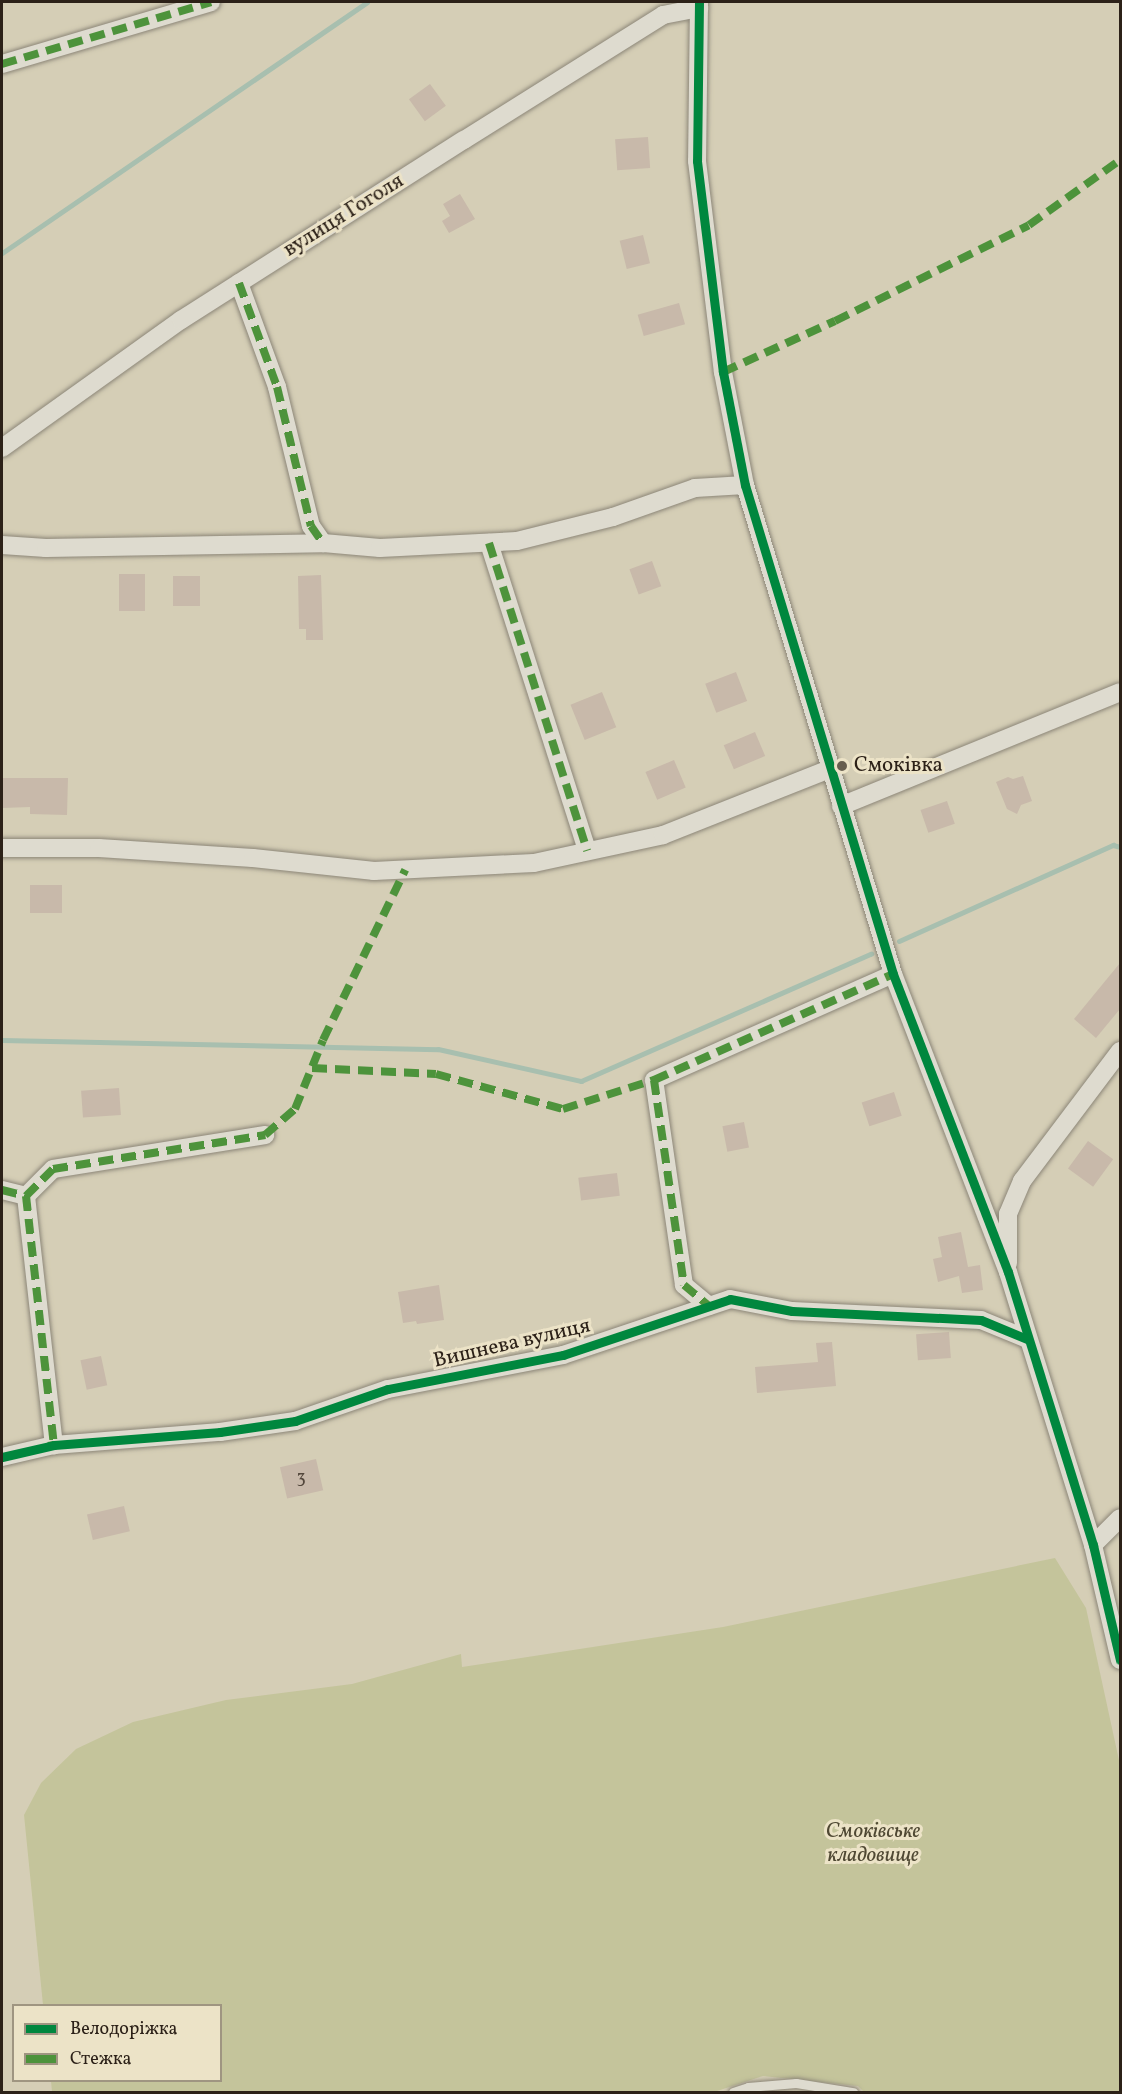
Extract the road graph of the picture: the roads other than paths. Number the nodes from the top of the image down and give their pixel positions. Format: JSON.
{"nodes":[{"id":1,"x":211,"y":2,"type":"edge"},
{"id":2,"x":699,"y":5,"type":"edge"},
{"id":3,"x":2,"y":64,"type":"edge"},
{"id":4,"x":239,"y":283,"type":"junction"},
{"id":5,"x":2,"y":448,"type":"edge"},
{"id":6,"x":745,"y":485,"type":"junction"},
{"id":7,"x":323,"y":543,"type":"junction"},
{"id":8,"x":489,"y":543,"type":"junction"},
{"id":9,"x":2,"y":545,"type":"edge"},
{"id":10,"x":1120,"y":692,"type":"edge"},
{"id":11,"x":830,"y":769,"type":"junction"},
{"id":12,"x":841,"y":806,"type":"junction"},
{"id":13,"x":2,"y":848,"type":"edge"},
{"id":14,"x":587,"y":851,"type":"junction"},
{"id":15,"x":893,"y":974,"type":"junction"},
{"id":16,"x":1120,"y":1052,"type":"edge"},
{"id":17,"x":265,"y":1135,"type":"dead end"},
{"id":18,"x":2,"y":1190,"type":"edge"},
{"id":19,"x":26,"y":1196,"type":"junction"},
{"id":20,"x":1008,"y":1272,"type":"junction"},
{"id":21,"x":709,"y":1306,"type":"junction"},
{"id":22,"x":1027,"y":1339,"type":"junction"},
{"id":23,"x":54,"y":1445,"type":"junction"},
{"id":24,"x":2,"y":1457,"type":"edge"},
{"id":25,"x":1120,"y":1518,"type":"edge"},
{"id":26,"x":1093,"y":1545,"type":"junction"},
{"id":27,"x":1120,"y":1660,"type":"edge"},
{"id":28,"x":733,"y":2092,"type":"edge"},
{"id":29,"x":852,"y":2092,"type":"edge"}],
"edges":[{"from":1,"to":3,"type":"street"},
{"from":2,"to":4,"type":"street","name":"вулиця Гоголя"},
{"from":2,"to":6,"type":"street"},
{"from":4,"to":5,"type":"street","name":"вулиця Гоголя"},
{"from":4,"to":7,"type":"street"},
{"from":6,"to":8,"type":"street"},
{"from":6,"to":11,"type":"street"},
{"from":7,"to":8,"type":"street"},
{"from":7,"to":9,"type":"street"},
{"from":8,"to":14,"type":"street"},
{"from":10,"to":12,"type":"street"},
{"from":11,"to":12,"type":"street"},
{"from":11,"to":14,"type":"street"},
{"from":12,"to":15,"type":"street"},
{"from":13,"to":14,"type":"street"},
{"from":15,"to":20,"type":"street"},
{"from":15,"to":21,"type":"street"},
{"from":16,"to":20,"type":"street"},
{"from":17,"to":19,"type":"street"},
{"from":18,"to":19,"type":"street"},
{"from":19,"to":23,"type":"street"},
{"from":20,"to":22,"type":"street"},
{"from":21,"to":22,"type":"street","name":"Вишнева вулиця"},
{"from":21,"to":23,"type":"street","name":"Вишнева вулиця"},
{"from":22,"to":26,"type":"street"},
{"from":23,"to":24,"type":"street","name":"Вишнева вулиця"},
{"from":25,"to":26,"type":"street"},
{"from":26,"to":27,"type":"street"},
{"from":28,"to":29,"type":"lane"}]}
